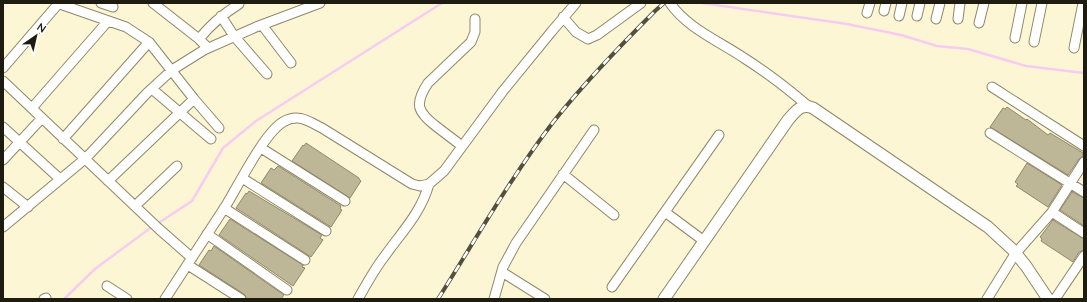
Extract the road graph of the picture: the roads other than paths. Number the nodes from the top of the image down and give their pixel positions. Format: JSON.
{"nodes":[{"id":1,"x":58,"y":3,"type":"edge"},
{"id":2,"x":101,"y":3,"type":"edge"},
{"id":3,"x":153,"y":3,"type":"edge"},
{"id":4,"x":320,"y":3,"type":"edge"},
{"id":5,"x":576,"y":3,"type":"edge"},
{"id":6,"x":641,"y":3,"type":"edge"},
{"id":7,"x":670,"y":3,"type":"edge"},
{"id":8,"x":870,"y":3,"type":"edge"},
{"id":9,"x":902,"y":3,"type":"edge"},
{"id":10,"x":920,"y":3,"type":"edge"},
{"id":11,"x":940,"y":3,"type":"edge"},
{"id":12,"x":960,"y":3,"type":"edge"},
{"id":13,"x":984,"y":3,"type":"edge"},
{"id":14,"x":1022,"y":3,"type":"edge"},
{"id":15,"x":1042,"y":3,"type":"edge"},
{"id":16,"x":1083,"y":3,"type":"edge"},
{"id":17,"x":239,"y":4,"type":"edge"},
{"id":18,"x":113,"y":7,"type":"dead end"},
{"id":19,"x":867,"y":13,"type":"dead end"},
{"id":20,"x":221,"y":16,"type":"junction"},
{"id":21,"x":899,"y":16,"type":"dead end"},
{"id":22,"x":917,"y":16,"type":"dead end"},
{"id":23,"x":563,"y":17,"type":"junction"},
{"id":24,"x":936,"y":18,"type":"dead end"},
{"id":25,"x":475,"y":19,"type":"dead end"},
{"id":26,"x":958,"y":19,"type":"dead end"},
{"id":27,"x":108,"y":21,"type":"junction"},
{"id":28,"x":979,"y":23,"type":"dead end"},
{"id":29,"x":262,"y":25,"type":"junction"},
{"id":30,"x":234,"y":36,"type":"junction"},
{"id":31,"x":1015,"y":38,"type":"dead end"},
{"id":32,"x":199,"y":39,"type":"junction"},
{"id":33,"x":149,"y":42,"type":"junction"},
{"id":34,"x":1034,"y":42,"type":"dead end"},
{"id":35,"x":208,"y":48,"type":"junction"},
{"id":36,"x":1074,"y":48,"type":"dead end"},
{"id":37,"x":291,"y":64,"type":"dead end"},
{"id":38,"x":3,"y":68,"type":"edge"},
{"id":39,"x":172,"y":70,"type":"junction"},
{"id":40,"x":267,"y":74,"type":"dead end"},
{"id":41,"x":3,"y":81,"type":"edge"},
{"id":42,"x":992,"y":87,"type":"dead end"},
{"id":43,"x":152,"y":89,"type":"junction"},
{"id":44,"x":194,"y":99,"type":"junction"},
{"id":45,"x":808,"y":106,"type":"junction"},
{"id":46,"x":32,"y":108,"type":"junction"},
{"id":47,"x":180,"y":112,"type":"junction"},
{"id":48,"x":42,"y":118,"type":"junction"},
{"id":49,"x":3,"y":127,"type":"edge"},
{"id":50,"x":219,"y":128,"type":"dead end"},
{"id":51,"x":594,"y":130,"type":"dead end"},
{"id":52,"x":990,"y":134,"type":"dead end"},
{"id":53,"x":719,"y":135,"type":"dead end"},
{"id":54,"x":63,"y":139,"type":"junction"},
{"id":55,"x":211,"y":139,"type":"dead end"},
{"id":56,"x":20,"y":142,"type":"junction"},
{"id":57,"x":462,"y":146,"type":"junction"},
{"id":58,"x":1084,"y":146,"type":"edge"},
{"id":59,"x":261,"y":148,"type":"junction"},
{"id":60,"x":85,"y":159,"type":"junction"},
{"id":61,"x":3,"y":160,"type":"edge"},
{"id":62,"x":1084,"y":162,"type":"edge"},
{"id":63,"x":177,"y":166,"type":"dead end"},
{"id":64,"x":563,"y":174,"type":"junction"},
{"id":65,"x":242,"y":178,"type":"junction"},
{"id":66,"x":60,"y":180,"type":"junction"},
{"id":67,"x":108,"y":181,"type":"junction"},
{"id":68,"x":429,"y":184,"type":"junction"},
{"id":69,"x":1071,"y":184,"type":"junction"},
{"id":70,"x":3,"y":187,"type":"edge"},
{"id":71,"x":1084,"y":192,"type":"edge"},
{"id":72,"x":345,"y":201,"type":"dead end"},
{"id":73,"x":135,"y":206,"type":"junction"},
{"id":74,"x":28,"y":207,"type":"junction"},
{"id":75,"x":224,"y":208,"type":"junction"},
{"id":76,"x":664,"y":212,"type":"junction"},
{"id":77,"x":1052,"y":212,"type":"junction"},
{"id":78,"x":614,"y":215,"type":"dead end"},
{"id":79,"x":3,"y":227,"type":"edge"},
{"id":80,"x":326,"y":231,"type":"dead end"},
{"id":81,"x":1084,"y":233,"type":"edge"},
{"id":82,"x":207,"y":234,"type":"junction"},
{"id":83,"x":704,"y":241,"type":"junction"},
{"id":84,"x":1016,"y":254,"type":"junction"},
{"id":85,"x":1084,"y":256,"type":"edge"},
{"id":86,"x":305,"y":260,"type":"dead end"},
{"id":87,"x":190,"y":261,"type":"junction"},
{"id":88,"x":502,"y":272,"type":"junction"},
{"id":89,"x":107,"y":286,"type":"dead end"},
{"id":90,"x":612,"y":287,"type":"dead end"},
{"id":91,"x":287,"y":290,"type":"dead end"},
{"id":92,"x":1043,"y":297,"type":"edge"},
{"id":93,"x":126,"y":299,"type":"edge"},
{"id":94,"x":165,"y":299,"type":"edge"},
{"id":95,"x":241,"y":299,"type":"edge"},
{"id":96,"x":358,"y":299,"type":"edge"},
{"id":97,"x":494,"y":299,"type":"edge"},
{"id":98,"x":545,"y":299,"type":"edge"},
{"id":99,"x":664,"y":299,"type":"edge"},
{"id":100,"x":987,"y":299,"type":"edge"},
{"id":101,"x":1055,"y":299,"type":"edge"}],
"edges":[{"from":1,"to":27,"type":"street"},
{"from":1,"to":38,"type":"street"},
{"from":2,"to":18,"type":"street"},
{"from":3,"to":32,"type":"street"},
{"from":4,"to":29,"type":"street"},
{"from":5,"to":23,"type":"street"},
{"from":6,"to":23,"type":"street"},
{"from":7,"to":45,"type":"street"},
{"from":8,"to":19,"type":"street"},
{"from":9,"to":21,"type":"street"},
{"from":10,"to":22,"type":"street"},
{"from":11,"to":24,"type":"street"},
{"from":12,"to":26,"type":"street"},
{"from":13,"to":28,"type":"street"},
{"from":14,"to":31,"type":"street"},
{"from":15,"to":34,"type":"street"},
{"from":16,"to":36,"type":"street"},
{"from":17,"to":20,"type":"street"},
{"from":20,"to":30,"type":"street"},
{"from":20,"to":32,"type":"street"},
{"from":23,"to":57,"type":"street"},
{"from":25,"to":57,"type":"street"},
{"from":27,"to":33,"type":"street"},
{"from":27,"to":46,"type":"street"},
{"from":29,"to":30,"type":"street"},
{"from":29,"to":37,"type":"street"},
{"from":30,"to":35,"type":"street"},
{"from":30,"to":40,"type":"street"},
{"from":32,"to":35,"type":"street"},
{"from":33,"to":39,"type":"street"},
{"from":33,"to":54,"type":"street"},
{"from":35,"to":39,"type":"street"},
{"from":39,"to":43,"type":"street"},
{"from":39,"to":44,"type":"street"},
{"from":41,"to":46,"type":"street"},
{"from":42,"to":58,"type":"street"},
{"from":43,"to":47,"type":"street"},
{"from":43,"to":60,"type":"street"},
{"from":44,"to":47,"type":"street"},
{"from":44,"to":50,"type":"street"},
{"from":45,"to":83,"type":"street"},
{"from":45,"to":84,"type":"street"},
{"from":46,"to":48,"type":"street"},
{"from":47,"to":55,"type":"street"},
{"from":47,"to":67,"type":"street"},
{"from":48,"to":54,"type":"street"},
{"from":48,"to":56,"type":"street"},
{"from":49,"to":56,"type":"street"},
{"from":51,"to":64,"type":"street"},
{"from":52,"to":69,"type":"street"},
{"from":53,"to":76,"type":"street"},
{"from":54,"to":60,"type":"street"},
{"from":56,"to":61,"type":"street"},
{"from":56,"to":66,"type":"street"},
{"from":57,"to":68,"type":"street"},
{"from":59,"to":65,"type":"street"},
{"from":59,"to":68,"type":"street"},
{"from":59,"to":72,"type":"street"},
{"from":60,"to":66,"type":"street"},
{"from":60,"to":67,"type":"street"},
{"from":62,"to":69,"type":"street"},
{"from":63,"to":73,"type":"street"},
{"from":64,"to":78,"type":"street"},
{"from":64,"to":88,"type":"street"},
{"from":65,"to":75,"type":"street"},
{"from":65,"to":80,"type":"street"},
{"from":66,"to":74,"type":"street"},
{"from":67,"to":73,"type":"street"},
{"from":68,"to":96,"type":"street"},
{"from":69,"to":71,"type":"street"},
{"from":69,"to":77,"type":"street"},
{"from":70,"to":74,"type":"street"},
{"from":73,"to":87,"type":"street"},
{"from":74,"to":79,"type":"street"},
{"from":75,"to":82,"type":"street"},
{"from":75,"to":86,"type":"street"},
{"from":76,"to":83,"type":"street"},
{"from":76,"to":90,"type":"street"},
{"from":77,"to":81,"type":"street"},
{"from":77,"to":84,"type":"street"},
{"from":82,"to":87,"type":"street"},
{"from":82,"to":91,"type":"street"},
{"from":83,"to":99,"type":"street"},
{"from":84,"to":92,"type":"street"},
{"from":84,"to":100,"type":"street"},
{"from":85,"to":101,"type":"street"},
{"from":87,"to":94,"type":"street"},
{"from":87,"to":95,"type":"street"},
{"from":88,"to":97,"type":"street"},
{"from":88,"to":98,"type":"street"},
{"from":89,"to":93,"type":"street"}]}
